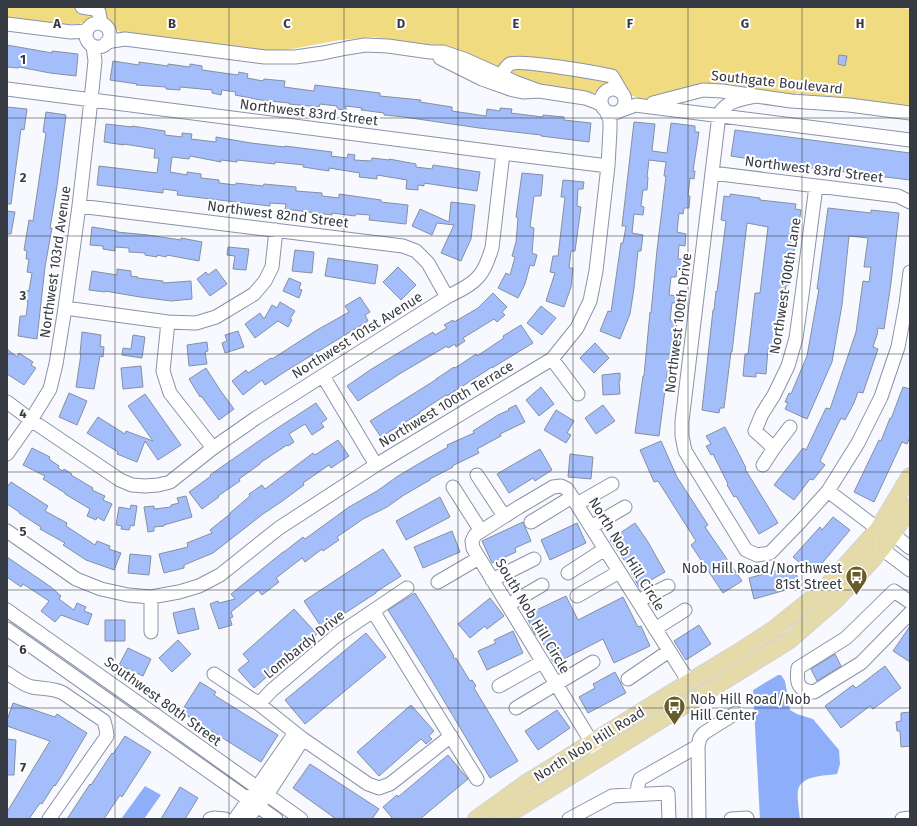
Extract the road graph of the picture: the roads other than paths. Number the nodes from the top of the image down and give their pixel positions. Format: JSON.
{"nodes":[{"id":1,"x":82,"y":7,"type":"edge"},
{"id":2,"x":7,"y":24,"type":"edge"},
{"id":3,"x":104,"y":26,"type":"junction"},
{"id":4,"x":125,"y":39,"type":"junction"},
{"id":5,"x":95,"y":41,"type":"junction"},
{"id":6,"x":430,"y":52,"type":"junction"},
{"id":7,"x":501,"y":76,"type":"junction"},
{"id":8,"x":7,"y":89,"type":"edge"},
{"id":9,"x":539,"y":91,"type":"junction"},
{"id":10,"x":756,"y":96,"type":"junction"},
{"id":11,"x":92,"y":100,"type":"junction"},
{"id":12,"x":618,"y":100,"type":"junction"},
{"id":13,"x":910,"y":113,"type":"edge"},
{"id":14,"x":719,"y":115,"type":"junction"},
{"id":15,"x":910,"y":140,"type":"edge"},
{"id":16,"x":503,"y":153,"type":"junction"},
{"id":17,"x":608,"y":166,"type":"junction"},
{"id":18,"x":712,"y":173,"type":"junction"},
{"id":19,"x":816,"y":186,"type":"junction"},
{"id":20,"x":910,"y":202,"type":"edge"},
{"id":21,"x":79,"y":206,"type":"junction"},
{"id":22,"x":276,"y":230,"type":"junction"},
{"id":23,"x":910,"y":272,"type":"edge"},
{"id":24,"x":447,"y":297,"type":"junction"},
{"id":25,"x":65,"y":308,"type":"junction"},
{"id":26,"x":168,"y":322,"type":"junction"},
{"id":27,"x":552,"y":359,"type":"junction"},
{"id":28,"x":323,"y":376,"type":"junction"},
{"id":29,"x":578,"y":394,"type":"dead end"},
{"id":30,"x":7,"y":402,"type":"edge"},
{"id":31,"x":31,"y":420,"type":"junction"},
{"id":32,"x":790,"y":428,"type":"dead end"},
{"id":33,"x":213,"y":448,"type":"junction"},
{"id":34,"x":774,"y":448,"type":"junction"},
{"id":35,"x":7,"y":454,"type":"edge"},
{"id":36,"x":376,"y":465,"type":"junction"},
{"id":37,"x":763,"y":465,"type":"dead end"},
{"id":38,"x":477,"y":475,"type":"dead end"},
{"id":39,"x":910,"y":476,"type":"edge"},
{"id":40,"x":612,"y":484,"type":"dead end"},
{"id":41,"x":453,"y":487,"type":"dead end"},
{"id":42,"x":828,"y":491,"type":"junction"},
{"id":43,"x":574,"y":501,"type":"junction"},
{"id":44,"x":519,"y":507,"type":"joint"},
{"id":45,"x":624,"y":507,"type":"dead end"},
{"id":46,"x":910,"y":507,"type":"edge"},
{"id":47,"x":504,"y":516,"type":"junction"},
{"id":48,"x":531,"y":522,"type":"dead end"},
{"id":49,"x":591,"y":527,"type":"junction"},
{"id":50,"x":878,"y":529,"type":"junction"},
{"id":51,"x":7,"y":531,"type":"edge"},
{"id":52,"x":481,"y":531,"type":"junction"},
{"id":53,"x":893,"y":534,"type":"junction"},
{"id":54,"x":910,"y":548,"type":"edge"},
{"id":55,"x":605,"y":549,"type":"junction"},
{"id":56,"x":882,"y":549,"type":"junction"},
{"id":57,"x":479,"y":558,"type":"junction"},
{"id":58,"x":534,"y":559,"type":"dead end"},
{"id":59,"x":910,"y":570,"type":"edge"},
{"id":60,"x":620,"y":572,"type":"junction"},
{"id":61,"x":568,"y":573,"type":"dead end"},
{"id":62,"x":492,"y":580,"type":"junction"},
{"id":63,"x":438,"y":582,"type":"dead end"},
{"id":64,"x":542,"y":585,"type":"dead end"},
{"id":65,"x":668,"y":586,"type":"dead end"},
{"id":66,"x":407,"y":588,"type":"dead end"},
{"id":67,"x":577,"y":596,"type":"dead end"},
{"id":68,"x":151,"y":597,"type":"junction"},
{"id":69,"x":638,"y":601,"type":"junction"},
{"id":70,"x":910,"y":602,"type":"edge"},
{"id":71,"x":508,"y":605,"type":"junction"},
{"id":72,"x":7,"y":610,"type":"edge"},
{"id":73,"x":685,"y":610,"type":"dead end"},
{"id":74,"x":373,"y":611,"type":"junction"},
{"id":75,"x":910,"y":613,"type":"edge"},
{"id":76,"x":7,"y":629,"type":"edge"},
{"id":77,"x":655,"y":629,"type":"junction"},
{"id":78,"x":151,"y":632,"type":"dead end"},
{"id":79,"x":669,"y":651,"type":"junction"},
{"id":80,"x":542,"y":662,"type":"junction"},
{"id":81,"x":593,"y":662,"type":"dead end"},
{"id":82,"x":7,"y":673,"type":"edge"},
{"id":83,"x":214,"y":674,"type":"dead end"},
{"id":84,"x":628,"y":679,"type":"dead end"},
{"id":85,"x":689,"y":682,"type":"junction"},
{"id":86,"x":556,"y":684,"type":"junction"},
{"id":87,"x":499,"y":686,"type":"dead end"},
{"id":88,"x":259,"y":704,"type":"junction"},
{"id":89,"x":516,"y":708,"type":"dead end"},
{"id":90,"x":736,"y":713,"type":"dead end"},
{"id":91,"x":299,"y":736,"type":"junction"},
{"id":92,"x":451,"y":736,"type":"junction"},
{"id":93,"x":592,"y":743,"type":"junction"},
{"id":94,"x":698,"y":746,"type":"junction"},
{"id":95,"x":600,"y":757,"type":"junction"},
{"id":96,"x":477,"y":779,"type":"dead end"},
{"id":97,"x":262,"y":792,"type":"junction"},
{"id":98,"x":637,"y":795,"type":"junction"},
{"id":99,"x":253,"y":803,"type":"junction"},
{"id":100,"x":747,"y":818,"type":"edge"},
{"id":101,"x":910,"y":818,"type":"edge"},
{"id":102,"x":49,"y":819,"type":"edge"},
{"id":103,"x":210,"y":819,"type":"edge"},
{"id":104,"x":225,"y":819,"type":"edge"},
{"id":105,"x":235,"y":819,"type":"edge"},
{"id":106,"x":248,"y":819,"type":"edge"},
{"id":107,"x":276,"y":819,"type":"edge"},
{"id":108,"x":301,"y":819,"type":"edge"},
{"id":109,"x":476,"y":819,"type":"edge"},
{"id":110,"x":501,"y":819,"type":"edge"},
{"id":111,"x":569,"y":819,"type":"edge"},
{"id":112,"x":669,"y":819,"type":"edge"},
{"id":113,"x":699,"y":819,"type":"edge"},
{"id":114,"x":731,"y":819,"type":"edge"},
{"id":115,"x":902,"y":819,"type":"edge"}],
"edges":[{"from":1,"to":3,"type":"street"},
{"from":2,"to":5,"type":"street","name":"Southgate Boulevard"},
{"from":3,"to":4,"type":"street","name":"Southgate Boulevard"},
{"from":3,"to":5,"type":"street","name":"Northwest 103rd Avenue"},
{"from":3,"to":5,"type":"street"},
{"from":4,"to":5,"type":"street","name":"Southgate Boulevard"},
{"from":4,"to":6,"type":"street","name":"Southgate Boulevard"},
{"from":5,"to":11,"type":"street","name":"Northwest 103rd Avenue"},
{"from":6,"to":7,"type":"street","name":"Southgate Boulevard"},
{"from":6,"to":9,"type":"street","name":"Southgate Boulevard"},
{"from":7,"to":9,"type":"street","name":"Southgate Boulevard"},
{"from":7,"to":12,"type":"street"},
{"from":8,"to":11,"type":"street","name":"Northwest 83rd Street"},
{"from":9,"to":12,"type":"street","name":"Southgate Boulevard"},
{"from":10,"to":12,"type":"street","name":"Southgate Boulevard"},
{"from":10,"to":13,"type":"street","name":"Southgate Boulevard"},
{"from":10,"to":14,"type":"street"},
{"from":11,"to":16,"type":"street","name":"Northwest 83rd Street"},
{"from":11,"to":21,"type":"street","name":"Northwest 103rd Avenue"},
{"from":12,"to":14,"type":"street","name":"Southgate Boulevard"},
{"from":12,"to":17,"type":"street","name":"Northwest 100th Terrace"},
{"from":14,"to":15,"type":"street","name":"Southgate Boulevard"},
{"from":14,"to":18,"type":"street","name":"Northwest 100th Drive"},
{"from":16,"to":17,"type":"street","name":"Northwest 83rd Street"},
{"from":16,"to":24,"type":"street","name":"Northwest 101st Avenue"},
{"from":17,"to":27,"type":"street","name":"Northwest 100th Terrace"},
{"from":18,"to":19,"type":"street","name":"Northwest 83rd Street"},
{"from":18,"to":42,"type":"street","name":"Northwest 100th Drive"},
{"from":19,"to":20,"type":"street","name":"Northwest 83rd Street"},
{"from":19,"to":34,"type":"street","name":"Northwest 100th Lane"},
{"from":21,"to":22,"type":"street","name":"Northwest 82nd Street"},
{"from":21,"to":25,"type":"street","name":"Northwest 103rd Avenue"},
{"from":22,"to":24,"type":"street","name":"Northwest 82nd Street"},
{"from":22,"to":26,"type":"street"},
{"from":23,"to":42,"type":"street"},
{"from":24,"to":28,"type":"street","name":"Northwest 101st Avenue"},
{"from":25,"to":26,"type":"street"},
{"from":25,"to":31,"type":"street","name":"Northwest 103rd Avenue"},
{"from":26,"to":33,"type":"street"},
{"from":27,"to":29,"type":"street"},
{"from":27,"to":36,"type":"street","name":"Northwest 100th Terrace"},
{"from":28,"to":33,"type":"street","name":"Northwest 101st Avenue"},
{"from":28,"to":36,"type":"street"},
{"from":30,"to":31,"type":"street","name":"Northwest 101st Avenue"},
{"from":31,"to":33,"type":"street","name":"Northwest 101st Avenue"},
{"from":31,"to":35,"type":"street","name":"Northwest 103rd Avenue"},
{"from":32,"to":34,"type":"street"},
{"from":34,"to":37,"type":"street"},
{"from":36,"to":68,"type":"street","name":"Northwest 100th Terrace"},
{"from":38,"to":47,"type":"street"},
{"from":39,"to":50,"type":"main road","name":"North Nob Hill Road"},
{"from":40,"to":43,"type":"street"},
{"from":41,"to":52,"type":"street"},
{"from":42,"to":50,"type":"street"},
{"from":43,"to":44,"type":"street","name":"North Nob Hill Circle"},
{"from":43,"to":48,"type":"street"},
{"from":43,"to":49,"type":"street","name":"North Nob Hill Circle"},
{"from":44,"to":47,"type":"street","name":"South Nob Hill Circle"},
{"from":45,"to":49,"type":"street"},
{"from":46,"to":53,"type":"main road","name":"North Nob Hill Road"},
{"from":47,"to":52,"type":"street","name":"South Nob Hill Circle"},
{"from":49,"to":55,"type":"street","name":"North Nob Hill Circle"},
{"from":50,"to":53,"type":"street"},
{"from":50,"to":56,"type":"street"},
{"from":50,"to":85,"type":"main road","name":"North Nob Hill Road"},
{"from":51,"to":68,"type":"street","name":"Northwest 100th Terrace"},
{"from":52,"to":57,"type":"street","name":"South Nob Hill Circle"},
{"from":53,"to":54,"type":"street"},
{"from":53,"to":56,"type":"main road","name":"North Nob Hill Road"},
{"from":55,"to":60,"type":"street","name":"North Nob Hill Circle"},
{"from":55,"to":61,"type":"street"},
{"from":56,"to":59,"type":"street"},
{"from":56,"to":95,"type":"main road","name":"North Nob Hill Road"},
{"from":57,"to":62,"type":"street","name":"South Nob Hill Circle"},
{"from":57,"to":63,"type":"street"},
{"from":58,"to":62,"type":"street"},
{"from":60,"to":67,"type":"street"},
{"from":60,"to":69,"type":"street","name":"North Nob Hill Circle"},
{"from":62,"to":71,"type":"street","name":"South Nob Hill Circle"},
{"from":64,"to":71,"type":"street"},
{"from":65,"to":69,"type":"street"},
{"from":66,"to":74,"type":"street","name":"Lombardy Drive"},
{"from":68,"to":78,"type":"street"},
{"from":69,"to":77,"type":"street","name":"North Nob Hill Circle"},
{"from":70,"to":75,"type":"street"},
{"from":71,"to":80,"type":"street","name":"South Nob Hill Circle"},
{"from":72,"to":97,"type":"street","name":"Southwest 80th Street"},
{"from":73,"to":77,"type":"street"},
{"from":74,"to":88,"type":"street","name":"Lombardy Drive"},
{"from":74,"to":92,"type":"street"},
{"from":76,"to":99,"type":"street"},
{"from":77,"to":79,"type":"street","name":"North Nob Hill Circle"},
{"from":79,"to":84,"type":"street"},
{"from":79,"to":85,"type":"street","name":"North Nob Hill Circle"},
{"from":80,"to":86,"type":"street","name":"South Nob Hill Circle"},
{"from":80,"to":87,"type":"street"},
{"from":81,"to":86,"type":"street"},
{"from":82,"to":102,"type":"street"},
{"from":83,"to":88,"type":"street"},
{"from":85,"to":93,"type":"main road","name":"North Nob Hill Road"},
{"from":86,"to":89,"type":"street"},
{"from":86,"to":93,"type":"street","name":"South Nob Hill Circle"},
{"from":88,"to":91,"type":"street"},
{"from":90,"to":94,"type":"street"},
{"from":91,"to":92,"type":"street"},
{"from":91,"to":97,"type":"street"},
{"from":92,"to":96,"type":"street"},
{"from":93,"to":95,"type":"street","name":"South Nob Hill Circle"},
{"from":93,"to":109,"type":"main road","name":"North Nob Hill Road"},
{"from":94,"to":98,"type":"street"},
{"from":94,"to":113,"type":"street"},
{"from":95,"to":110,"type":"main road","name":"North Nob Hill Road"},
{"from":97,"to":99,"type":"street"},
{"from":97,"to":108,"type":"street","name":"Southwest 80th Street"},
{"from":98,"to":111,"type":"street"},
{"from":98,"to":112,"type":"street"},
{"from":99,"to":105,"type":"street"},
{"from":99,"to":106,"type":"street"},
{"from":99,"to":107,"type":"street"},
{"from":100,"to":114,"type":"street"},
{"from":101,"to":115,"type":"street"},
{"from":103,"to":104,"type":"street"}]}
